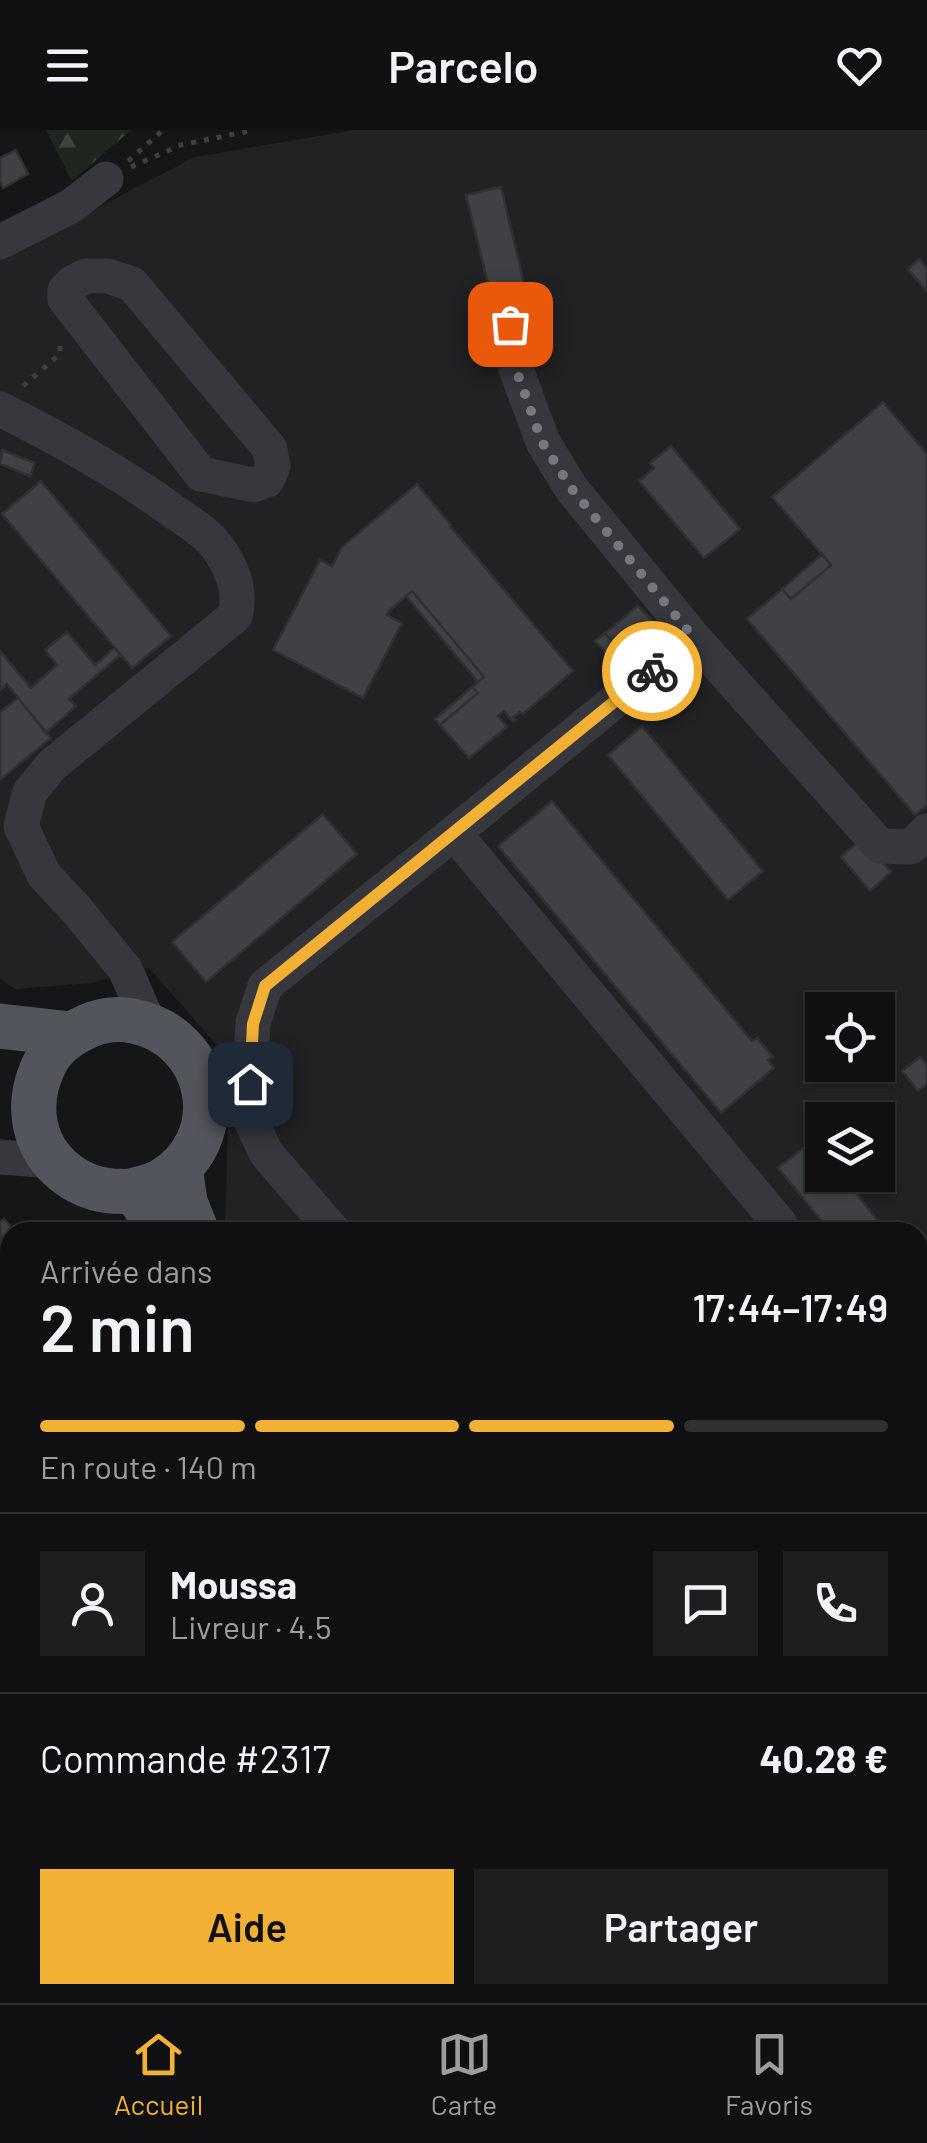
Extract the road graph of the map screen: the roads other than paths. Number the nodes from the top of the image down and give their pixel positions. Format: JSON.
{"nodes":[{"id":1,"x":106,"y":179,"type":"road end"},
{"id":2,"x":0,"y":242,"type":"edge"},
{"id":3,"x":510,"y":324,"type":"dead end"},
{"id":4,"x":8,"y":401,"type":"edge"},
{"id":5,"x":201,"y":474,"type":"junction"},
{"id":6,"x":183,"y":518,"type":"junction"},
{"id":7,"x":693,"y":637,"type":"junction"},
{"id":8,"x":927,"y":831,"type":"edge"},
{"id":9,"x":454,"y":833,"type":"junction"},
{"id":10,"x":125,"y":969,"type":"junction"},
{"id":11,"x":149,"y":1024,"type":"junction"},
{"id":12,"x":83,"y":1028,"type":"junction"},
{"id":13,"x":35,"y":1090,"type":"junction"},
{"id":14,"x":0,"y":1139,"type":"edge"},
{"id":15,"x":0,"y":1156,"type":"edge"},
{"id":16,"x":53,"y":1161,"type":"junction"},
{"id":17,"x":180,"y":1167,"type":"junction"},
{"id":18,"x":131,"y":1192,"type":"junction"},
{"id":19,"x":152,"y":1222,"type":"edge"},
{"id":20,"x":193,"y":1222,"type":"edge"},
{"id":21,"x":325,"y":1222,"type":"edge"},
{"id":22,"x":772,"y":1222,"type":"edge"}],
"edges":[{"from":1,"to":2,"type":"street"},
{"from":3,"to":7,"type":"street"},
{"from":4,"to":6,"type":"street"},
{"from":5,"to":5,"type":"street"},
{"from":5,"to":6,"type":"street"},
{"from":6,"to":10,"type":"street"},
{"from":7,"to":8,"type":"street"},
{"from":7,"to":9,"type":"street"},
{"from":9,"to":21,"type":"street"},
{"from":9,"to":22,"type":"street"},
{"from":10,"to":11,"type":"street"},
{"from":10,"to":12,"type":"street"},
{"from":11,"to":12,"type":"main road"},
{"from":11,"to":17,"type":"main road"},
{"from":12,"to":13,"type":"main road"},
{"from":13,"to":14,"type":"street"},
{"from":13,"to":16,"type":"main road"},
{"from":15,"to":16,"type":"street"},
{"from":16,"to":18,"type":"main road"},
{"from":17,"to":18,"type":"main road"},
{"from":17,"to":20,"type":"main road"},
{"from":18,"to":19,"type":"main road"}]}
